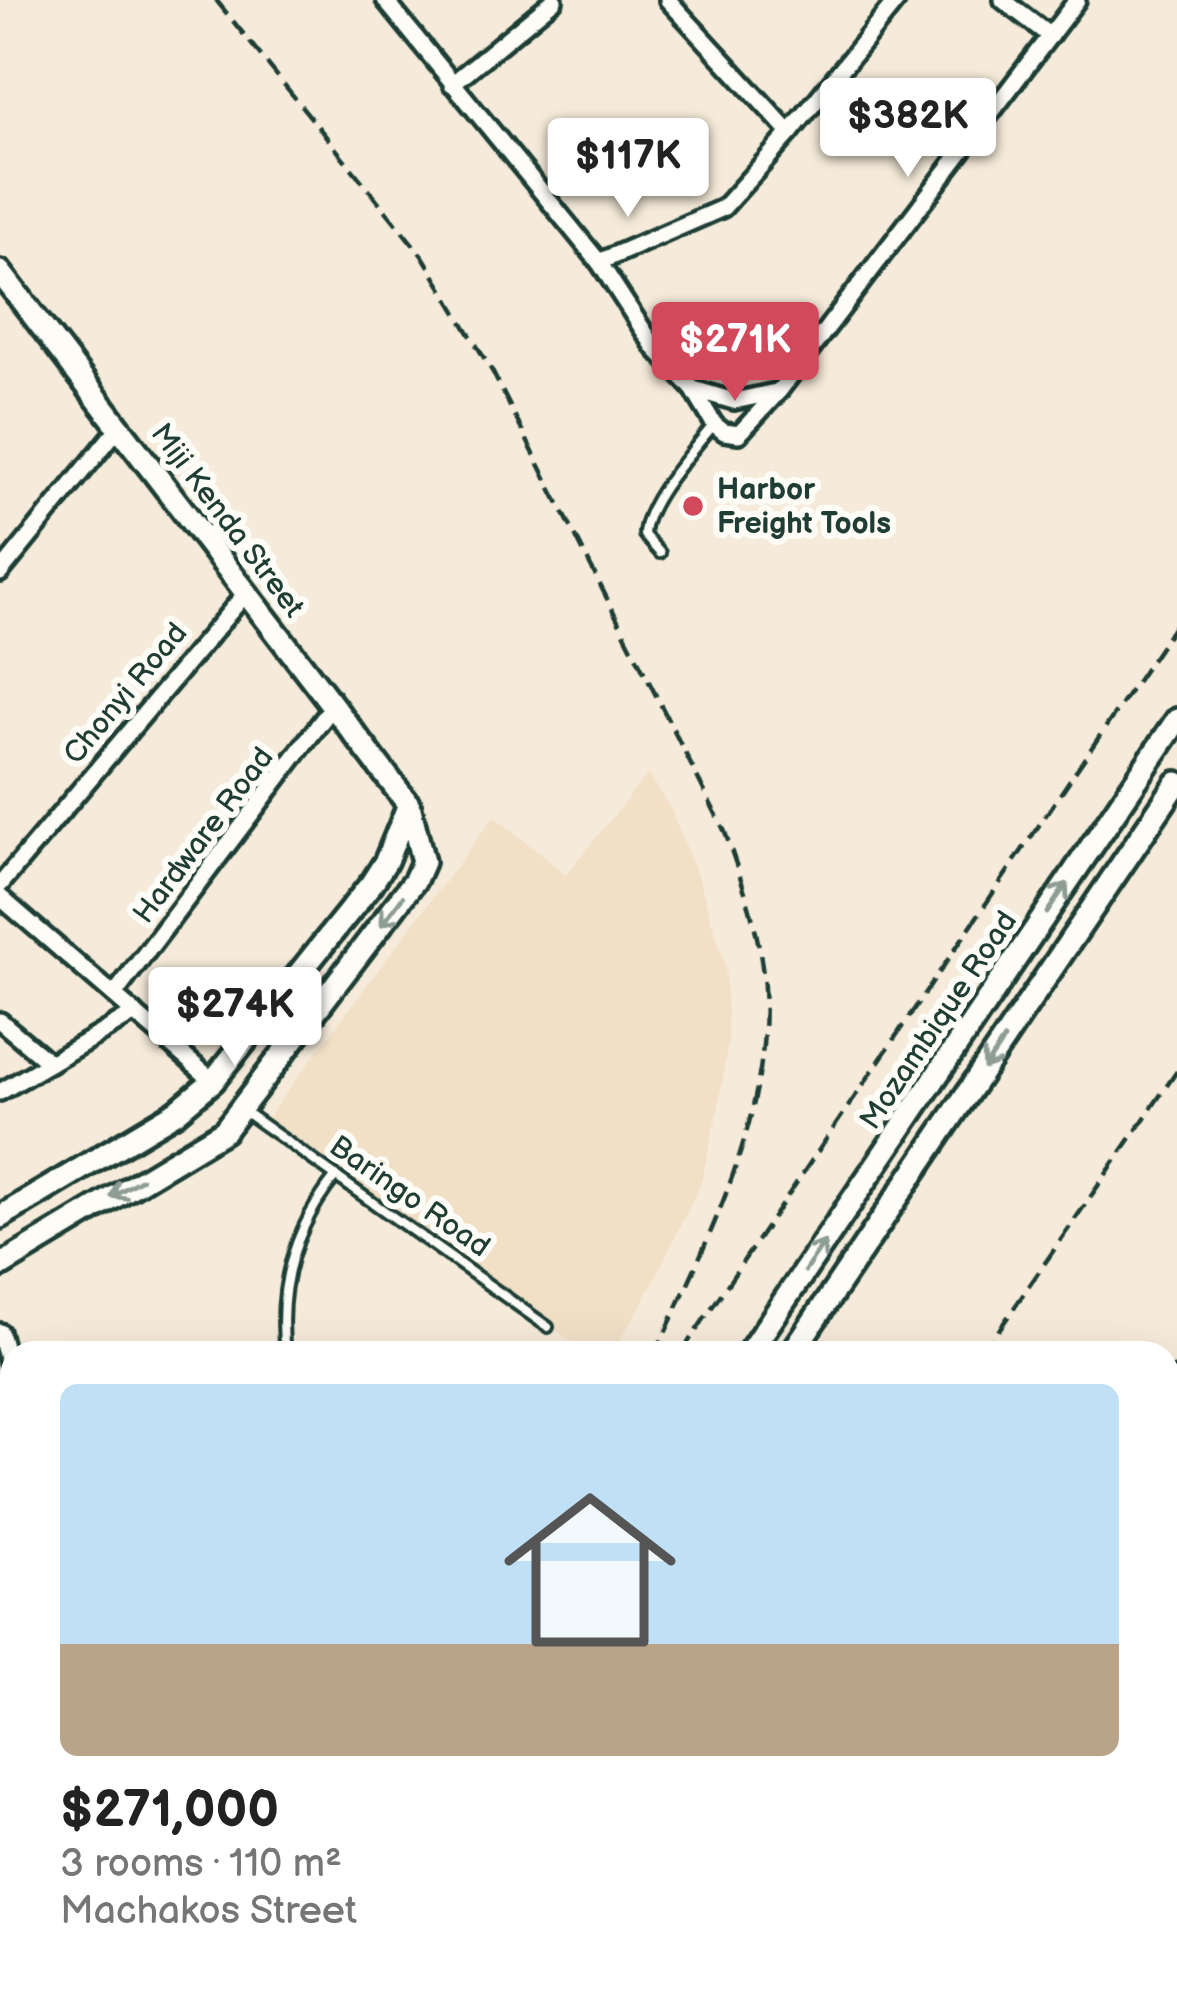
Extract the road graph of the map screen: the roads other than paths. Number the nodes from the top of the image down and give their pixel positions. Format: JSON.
{"nodes":[{"id":1,"x":385,"y":0,"type":"edge"},
{"id":2,"x":554,"y":0,"type":"edge"},
{"id":3,"x":668,"y":0,"type":"edge"},
{"id":4,"x":897,"y":0,"type":"edge"},
{"id":5,"x":1004,"y":0,"type":"edge"},
{"id":6,"x":1077,"y":0,"type":"edge"},
{"id":7,"x":1050,"y":36,"type":"junction"},
{"id":8,"x":452,"y":83,"type":"junction"},
{"id":9,"x":790,"y":133,"type":"junction"},
{"id":10,"x":599,"y":262,"type":"junction"},
{"id":11,"x":0,"y":272,"type":"edge"},
{"id":12,"x":693,"y":389,"type":"junction"},
{"id":13,"x":778,"y":392,"type":"junction"},
{"id":14,"x":714,"y":424,"type":"junction"},
{"id":15,"x":119,"y":427,"type":"junction"},
{"id":16,"x":660,"y":553,"type":"dead end"},
{"id":17,"x":0,"y":573,"type":"edge"},
{"id":18,"x":246,"y":592,"type":"junction"},
{"id":19,"x":333,"y":706,"type":"junction"},
{"id":20,"x":1177,"y":720,"type":"edge"},
{"id":21,"x":1177,"y":783,"type":"edge"},
{"id":22,"x":410,"y":805,"type":"junction"},
{"id":23,"x":0,"y":885,"type":"edge"},
{"id":24,"x":0,"y":897,"type":"edge"},
{"id":25,"x":330,"y":938,"type":"junction"},
{"id":26,"x":355,"y":959,"type":"junction"},
{"id":27,"x":114,"y":995,"type":"junction"},
{"id":28,"x":135,"y":1013,"type":"junction"},
{"id":29,"x":0,"y":1021,"type":"edge"},
{"id":30,"x":50,"y":1063,"type":"junction"},
{"id":31,"x":213,"y":1081,"type":"junction"},
{"id":32,"x":0,"y":1092,"type":"edge"},
{"id":33,"x":241,"y":1109,"type":"junction"},
{"id":34,"x":336,"y":1176,"type":"junction"},
{"id":35,"x":0,"y":1217,"type":"edge"},
{"id":36,"x":0,"y":1266,"type":"edge"},
{"id":37,"x":548,"y":1327,"type":"dead end"},
{"id":38,"x":285,"y":1341,"type":"edge"},
{"id":39,"x":757,"y":1341,"type":"edge"},
{"id":40,"x":799,"y":1341,"type":"edge"}],
"edges":[{"from":1,"to":8,"type":"street"},
{"from":2,"to":8,"type":"street"},
{"from":3,"to":9,"type":"street"},
{"from":4,"to":9,"type":"street"},
{"from":5,"to":7,"type":"street"},
{"from":6,"to":7,"type":"street"},
{"from":7,"to":13,"type":"street"},
{"from":8,"to":10,"type":"street"},
{"from":9,"to":10,"type":"street"},
{"from":10,"to":12,"type":"street"},
{"from":11,"to":15,"type":"main road","name":"Miji Kenda Street"},
{"from":12,"to":13,"type":"street"},
{"from":12,"to":14,"type":"street"},
{"from":13,"to":14,"type":"street"},
{"from":14,"to":16,"type":"lane"},
{"from":15,"to":17,"type":"street"},
{"from":15,"to":18,"type":"main road","name":"Miji Kenda Street"},
{"from":18,"to":19,"type":"main road","name":"Miji Kenda Street"},
{"from":18,"to":23,"type":"street","name":"Chonyi Road"},
{"from":19,"to":22,"type":"main road","name":"Miji Kenda Street"},
{"from":19,"to":27,"type":"street","name":"Hardware Road"},
{"from":39,"to":20,"type":"main road","name":"Mozambique Road","one_way":true},
{"from":21,"to":40,"type":"main road","one_way":true},
{"from":22,"to":25,"type":"main road"},
{"from":22,"to":26,"type":"main road","one_way":true},
{"from":24,"to":27,"type":"street"},
{"from":25,"to":26,"type":"main road"},
{"from":25,"to":31,"type":"main road"},
{"from":26,"to":33,"type":"main road"},
{"from":27,"to":28,"type":"street"},
{"from":28,"to":30,"type":"street"},
{"from":28,"to":31,"type":"street"},
{"from":29,"to":30,"type":"street"},
{"from":30,"to":32,"type":"street"},
{"from":31,"to":35,"type":"main road"},
{"from":33,"to":34,"type":"lane","name":"Baringo Road"},
{"from":33,"to":36,"type":"main road","one_way":true},
{"from":34,"to":37,"type":"lane","name":"Baringo Road"},
{"from":34,"to":38,"type":"lane"}]}
